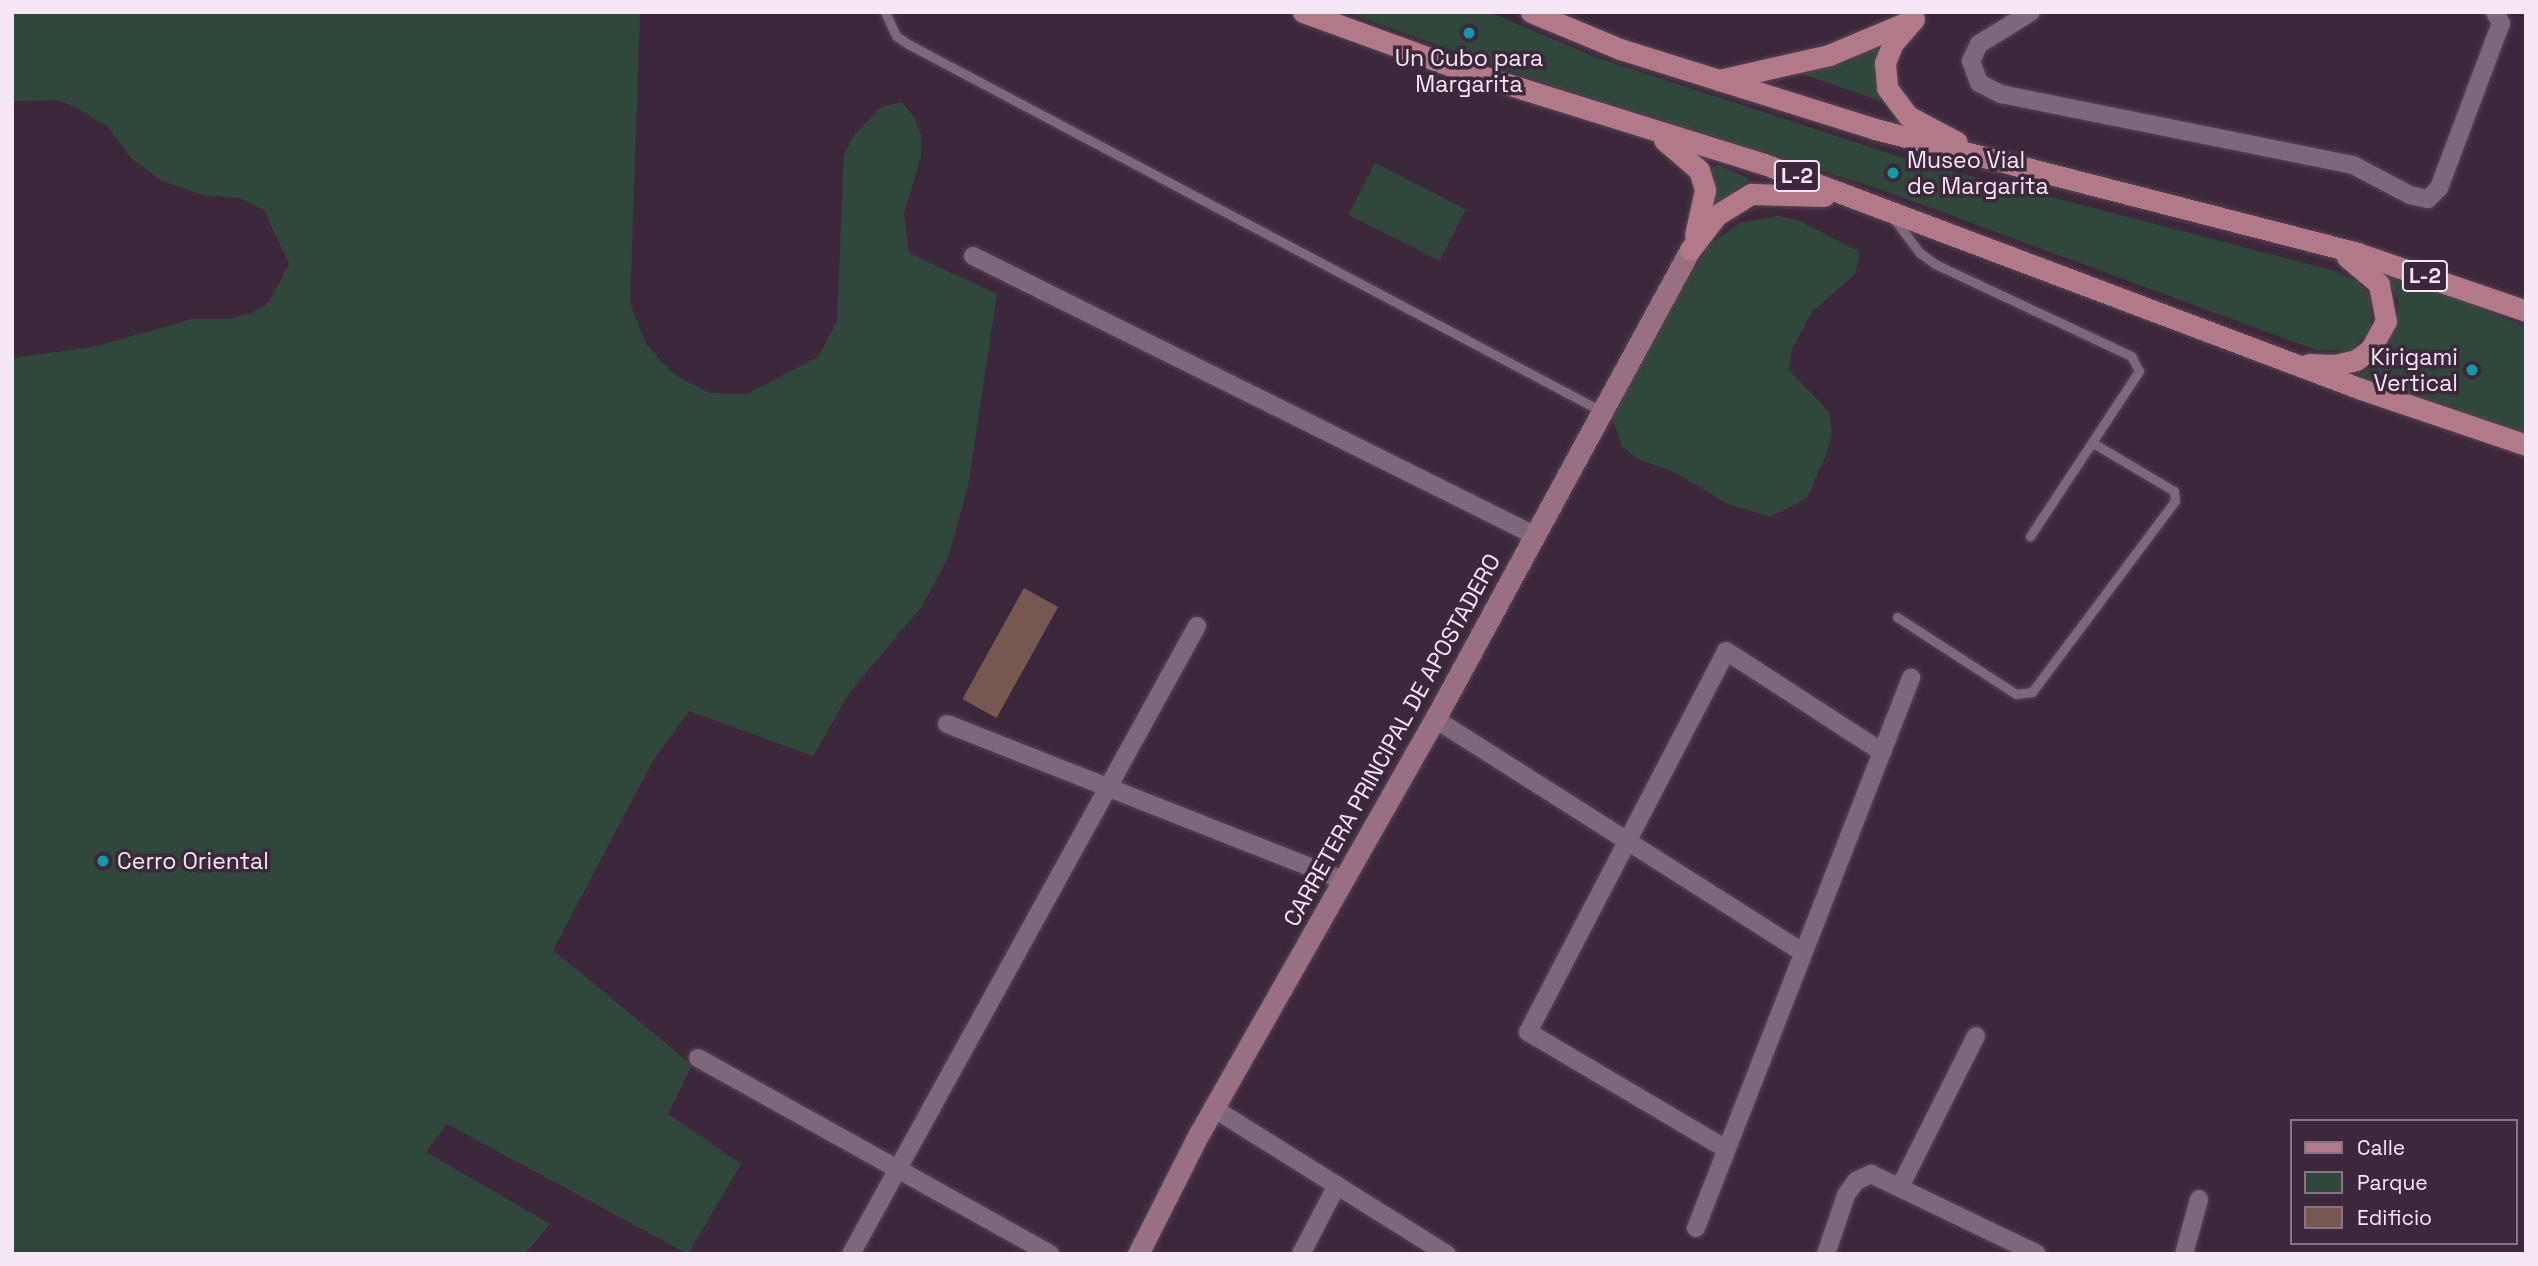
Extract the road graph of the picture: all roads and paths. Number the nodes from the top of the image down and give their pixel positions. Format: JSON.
{"nodes":[{"id":1,"x":885,"y":12,"type":"edge"},
{"id":2,"x":1303,"y":12,"type":"edge"},
{"id":3,"x":1531,"y":12,"type":"edge"},
{"id":4,"x":2031,"y":12,"type":"edge"},
{"id":5,"x":2495,"y":12,"type":"edge"},
{"id":6,"x":1920,"y":15,"type":"edge"},
{"id":7,"x":1716,"y":80,"type":"junction"},
{"id":8,"x":1639,"y":126,"type":"junction"},
{"id":9,"x":1995,"y":160,"type":"junction"},
{"id":10,"x":1880,"y":207,"type":"junction"},
{"id":11,"x":2324,"y":245,"type":"junction"},
{"id":12,"x":1690,"y":250,"type":"junction"},
{"id":13,"x":973,"y":256,"type":"dead end"},
{"id":14,"x":2526,"y":311,"type":"edge"},
{"id":15,"x":2284,"y":360,"type":"junction"},
{"id":16,"x":1603,"y":412,"type":"junction"},
{"id":17,"x":2093,"y":443,"type":"junction"},
{"id":18,"x":2526,"y":445,"type":"edge"},
{"id":19,"x":1536,"y":536,"type":"junction"},
{"id":20,"x":2030,"y":536,"type":"dead end"},
{"id":21,"x":1897,"y":617,"type":"dead end"},
{"id":22,"x":1197,"y":626,"type":"dead end"},
{"id":23,"x":1911,"y":678,"type":"dead end"},
{"id":24,"x":1436,"y":719,"type":"junction"},
{"id":25,"x":947,"y":724,"type":"dead end"},
{"id":26,"x":1882,"y":752,"type":"junction"},
{"id":27,"x":1108,"y":787,"type":"junction"},
{"id":28,"x":1628,"y":841,"type":"junction"},
{"id":29,"x":1344,"y":880,"type":"junction"},
{"id":30,"x":1802,"y":952,"type":"junction"},
{"id":31,"x":1976,"y":1036,"type":"dead end"},
{"id":32,"x":698,"y":1058,"type":"dead end"},
{"id":33,"x":1213,"y":1108,"type":"junction"},
{"id":34,"x":1726,"y":1149,"type":"junction"},
{"id":35,"x":897,"y":1169,"type":"junction"},
{"id":36,"x":1337,"y":1185,"type":"junction"},
{"id":37,"x":1900,"y":1187,"type":"junction"},
{"id":38,"x":2199,"y":1199,"type":"dead end"},
{"id":39,"x":1696,"y":1228,"type":"dead end"},
{"id":40,"x":851,"y":1254,"type":"edge"},
{"id":41,"x":1050,"y":1254,"type":"edge"},
{"id":42,"x":1138,"y":1254,"type":"edge"},
{"id":43,"x":1301,"y":1254,"type":"edge"},
{"id":44,"x":1447,"y":1254,"type":"edge"},
{"id":45,"x":1826,"y":1254,"type":"edge"},
{"id":46,"x":2037,"y":1254,"type":"edge"},
{"id":47,"x":2184,"y":1254,"type":"edge"}],
"edges":[{"from":1,"to":16,"type":"lane"},
{"from":2,"to":8,"type":"main road","number":"L-2"},
{"from":3,"to":7,"type":"main road","number":"L-2"},
{"from":4,"to":5,"type":"street"},
{"from":6,"to":7,"type":"main road"},
{"from":6,"to":9,"type":"main road"},
{"from":7,"to":9,"type":"main road","number":"L-2"},
{"from":8,"to":10,"type":"main road","number":"L-2"},
{"from":8,"to":12,"type":"main road"},
{"from":9,"to":11,"type":"main road","number":"L-2"},
{"from":10,"to":12,"type":"main road"},
{"from":10,"to":15,"type":"main road","number":"L-2"},
{"from":10,"to":17,"type":"lane"},
{"from":11,"to":14,"type":"main road","number":"L-2"},
{"from":11,"to":15,"type":"main road"},
{"from":12,"to":16,"type":"street","name":"CARRETERA PRINCIPAL DE APOSTADERO"},
{"from":13,"to":19,"type":"street"},
{"from":15,"to":18,"type":"main road","number":"L-2"},
{"from":16,"to":19,"type":"street","name":"CARRETERA PRINCIPAL DE APOSTADERO"},
{"from":17,"to":20,"type":"lane"},
{"from":17,"to":21,"type":"lane"},
{"from":19,"to":24,"type":"street","name":"CARRETERA PRINCIPAL DE APOSTADERO"},
{"from":22,"to":27,"type":"street"},
{"from":23,"to":26,"type":"street"},
{"from":24,"to":28,"type":"street"},
{"from":24,"to":29,"type":"street","name":"CARRETERA PRINCIPAL DE APOSTADERO"},
{"from":25,"to":27,"type":"street"},
{"from":26,"to":28,"type":"street"},
{"from":26,"to":30,"type":"street"},
{"from":27,"to":29,"type":"street"},
{"from":27,"to":35,"type":"street"},
{"from":28,"to":30,"type":"street"},
{"from":28,"to":34,"type":"street"},
{"from":29,"to":33,"type":"street","name":"CARRETERA PRINCIPAL DE APOSTADERO"},
{"from":30,"to":34,"type":"street"},
{"from":31,"to":37,"type":"street"},
{"from":32,"to":35,"type":"street"},
{"from":33,"to":36,"type":"street"},
{"from":33,"to":42,"type":"street","name":"CARRETERA PRINCIPAL DE APOSTADERO"},
{"from":34,"to":39,"type":"street"},
{"from":35,"to":40,"type":"street"},
{"from":35,"to":41,"type":"street"},
{"from":36,"to":43,"type":"street"},
{"from":36,"to":44,"type":"street"},
{"from":37,"to":45,"type":"street"},
{"from":37,"to":46,"type":"street"},
{"from":38,"to":47,"type":"street"}]}
